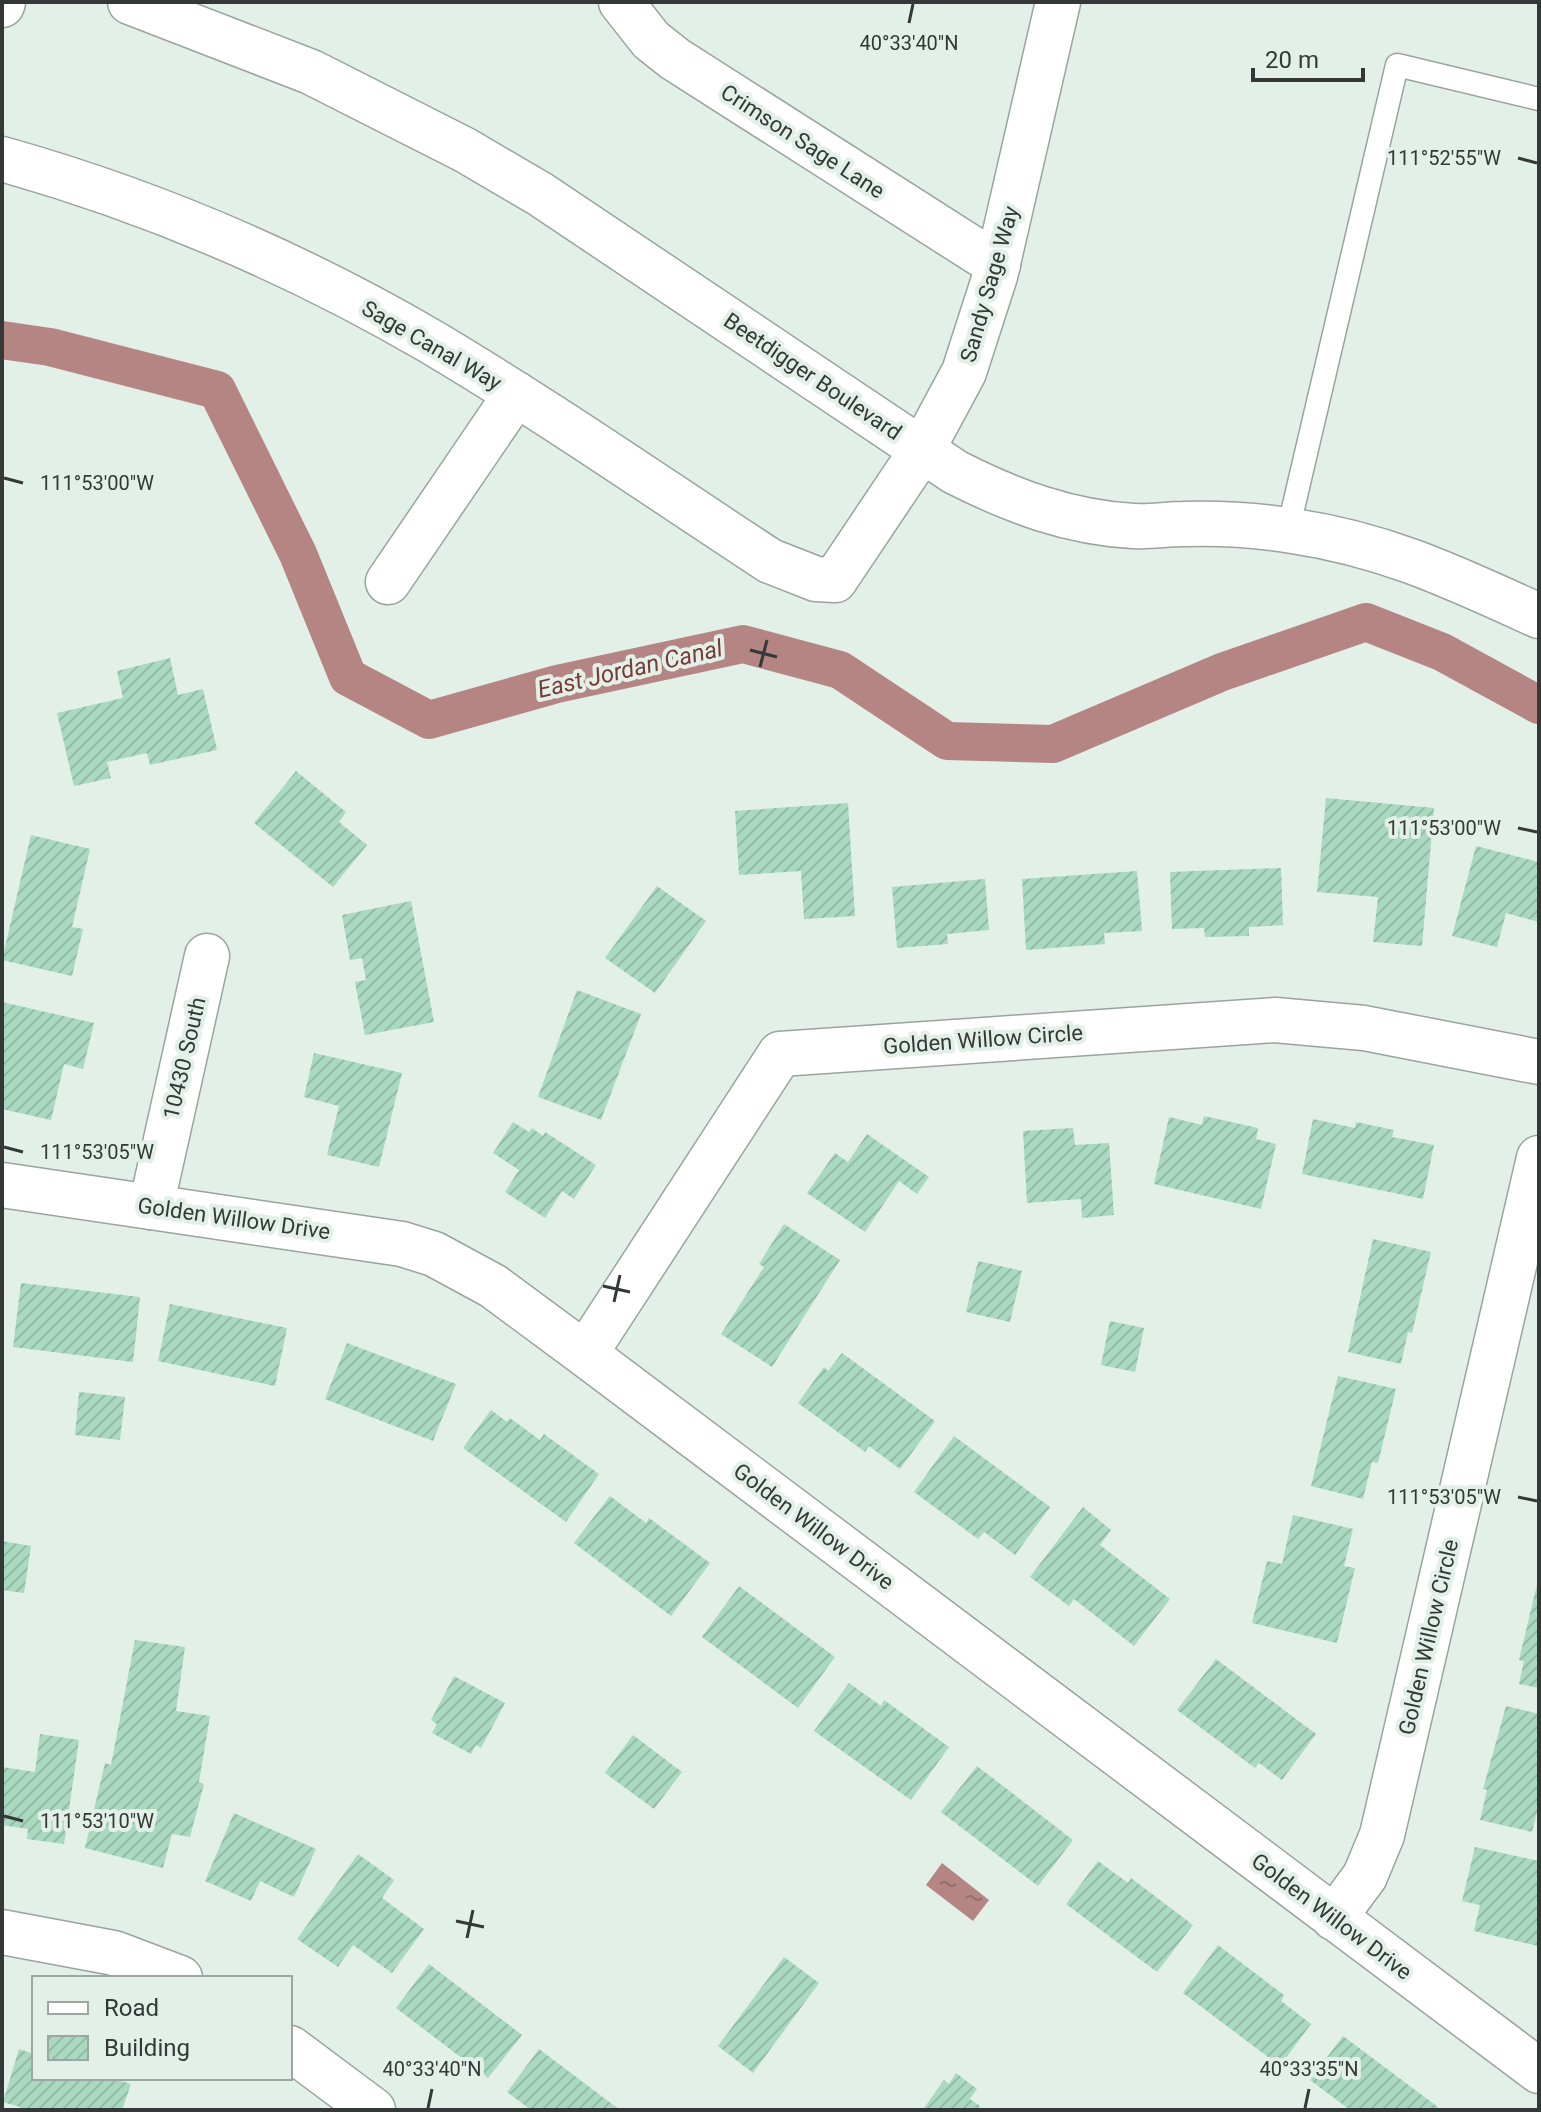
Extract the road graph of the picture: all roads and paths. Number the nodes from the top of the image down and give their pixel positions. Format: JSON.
{"nodes":[{"id":1,"x":130,"y":2,"type":"edge"},
{"id":2,"x":621,"y":2,"type":"edge"},
{"id":3,"x":1058,"y":2,"type":"edge"},
{"id":4,"x":1539,"y":99,"type":"edge"},
{"id":5,"x":2,"y":159,"type":"edge"},
{"id":6,"x":998,"y":265,"type":"junction"},
{"id":7,"x":516,"y":394,"type":"junction"},
{"id":8,"x":922,"y":450,"type":"junction"},
{"id":9,"x":1288,"y":530,"type":"junction"},
{"id":10,"x":835,"y":580,"type":"joint"},
{"id":11,"x":388,"y":582,"type":"dead end"},
{"id":12,"x":1539,"y":616,"type":"edge"},
{"id":13,"x":207,"y":956,"type":"dead end"},
{"id":14,"x":1539,"y":1062,"type":"edge"},
{"id":15,"x":1539,"y":1158,"type":"edge"},
{"id":16,"x":2,"y":1185,"type":"edge"},
{"id":17,"x":151,"y":1207,"type":"junction"},
{"id":18,"x":585,"y":1354,"type":"junction"},
{"id":19,"x":1334,"y":1918,"type":"junction"},
{"id":20,"x":2,"y":1932,"type":"edge"},
{"id":21,"x":175,"y":1976,"type":"edge"},
{"id":22,"x":292,"y":2049,"type":"edge"},
{"id":23,"x":1539,"y":2071,"type":"edge"},
{"id":24,"x":373,"y":2110,"type":"edge"}],
"edges":[{"from":1,"to":8,"type":"street","name":"Beetdigger Boulevard"},
{"from":2,"to":6,"type":"street","name":"Crimson Sage Lane"},
{"from":3,"to":6,"type":"street","name":"Sandy Sage Way"},
{"from":4,"to":9,"type":"lane"},
{"from":5,"to":7,"type":"street","name":"Sage Canal Way"},
{"from":6,"to":8,"type":"street","name":"Sandy Sage Way"},
{"from":7,"to":10,"type":"street","name":"Sage Canal Way"},
{"from":7,"to":11,"type":"street"},
{"from":8,"to":9,"type":"street","name":"Beetdigger Boulevard"},
{"from":8,"to":10,"type":"street","name":"Sandy Sage Way"},
{"from":9,"to":12,"type":"street","name":"Beetdigger Boulevard"},
{"from":13,"to":17,"type":"street","name":"10430 South"},
{"from":14,"to":18,"type":"street","name":"Golden Willow Circle"},
{"from":15,"to":19,"type":"street","name":"Golden Willow Circle"},
{"from":16,"to":17,"type":"street","name":"Golden Willow Drive"},
{"from":17,"to":18,"type":"street","name":"Golden Willow Drive"},
{"from":18,"to":19,"type":"street","name":"Golden Willow Drive"},
{"from":19,"to":23,"type":"street","name":"Golden Willow Drive"},
{"from":20,"to":21,"type":"street"},
{"from":22,"to":24,"type":"street"}]}
